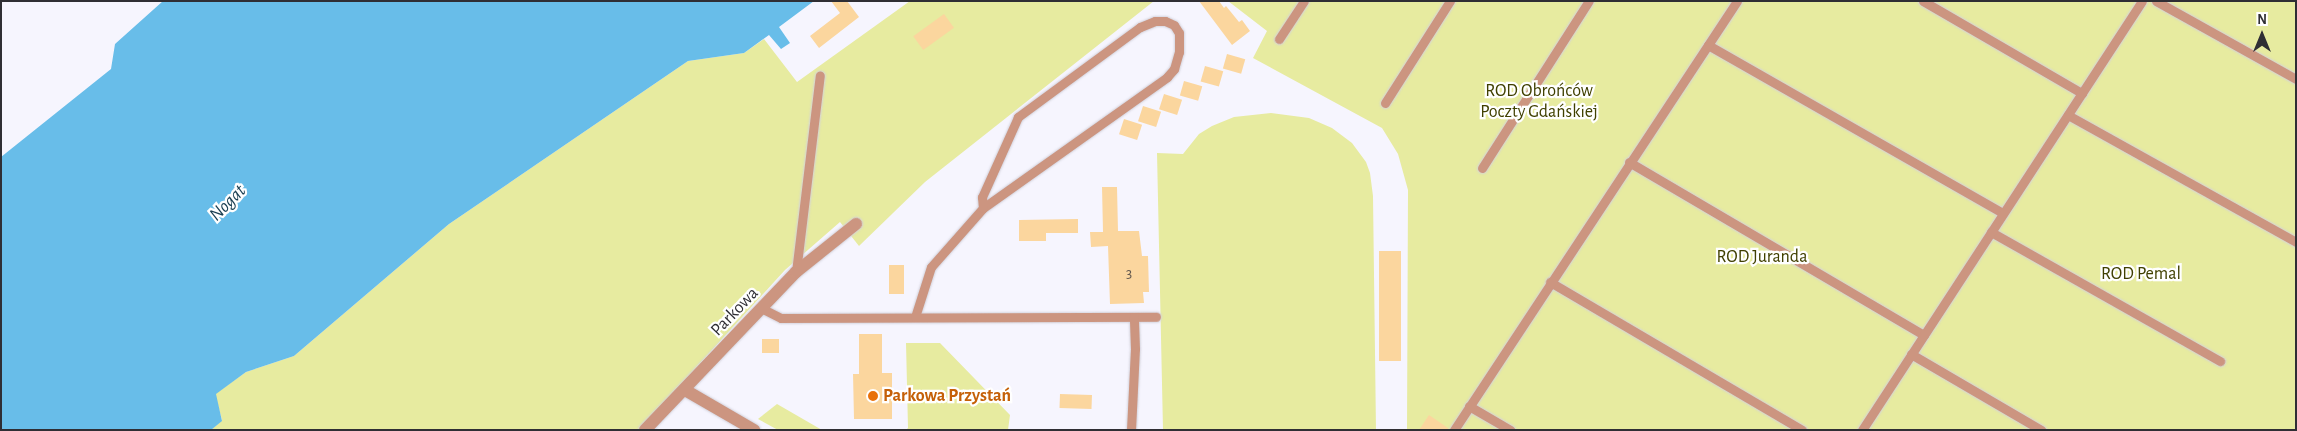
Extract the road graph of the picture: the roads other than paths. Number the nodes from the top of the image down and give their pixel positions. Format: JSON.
{"nodes":[{"id":1,"x":1304,"y":1,"type":"edge"},
{"id":2,"x":1450,"y":1,"type":"edge"},
{"id":3,"x":1590,"y":1,"type":"edge"},
{"id":4,"x":1737,"y":1,"type":"edge"},
{"id":5,"x":1923,"y":1,"type":"edge"},
{"id":6,"x":2142,"y":1,"type":"edge"},
{"id":7,"x":2156,"y":1,"type":"edge"},
{"id":8,"x":1279,"y":39,"type":"dead end"},
{"id":9,"x":1708,"y":45,"type":"junction"},
{"id":10,"x":820,"y":76,"type":"dead end"},
{"id":11,"x":2296,"y":80,"type":"edge"},
{"id":12,"x":2082,"y":93,"type":"junction"},
{"id":13,"x":1384,"y":103,"type":"dead end"},
{"id":14,"x":2068,"y":114,"type":"junction"},
{"id":15,"x":1629,"y":162,"type":"junction"},
{"id":16,"x":1482,"y":168,"type":"dead end"},
{"id":17,"x":984,"y":208,"type":"junction"},
{"id":18,"x":2004,"y":213,"type":"junction"},
{"id":19,"x":856,"y":224,"type":"dead end"},
{"id":20,"x":1991,"y":232,"type":"junction"},
{"id":21,"x":2296,"y":242,"type":"edge"},
{"id":22,"x":796,"y":272,"type":"junction"},
{"id":23,"x":1550,"y":282,"type":"junction"},
{"id":24,"x":763,"y":309,"type":"junction"},
{"id":25,"x":916,"y":317,"type":"junction"},
{"id":26,"x":1134,"y":317,"type":"junction"},
{"id":27,"x":1156,"y":317,"type":"dead end"},
{"id":28,"x":1924,"y":335,"type":"junction"},
{"id":29,"x":1912,"y":354,"type":"junction"},
{"id":30,"x":2220,"y":361,"type":"dead end"},
{"id":31,"x":685,"y":390,"type":"junction"},
{"id":32,"x":1470,"y":406,"type":"junction"},
{"id":33,"x":645,"y":430,"type":"edge"},
{"id":34,"x":754,"y":430,"type":"edge"},
{"id":35,"x":1131,"y":430,"type":"edge"},
{"id":36,"x":1454,"y":430,"type":"edge"},
{"id":37,"x":1510,"y":430,"type":"edge"},
{"id":38,"x":1802,"y":430,"type":"edge"},
{"id":39,"x":1862,"y":430,"type":"edge"},
{"id":40,"x":2041,"y":430,"type":"edge"}],
"edges":[{"from":1,"to":8,"type":"lane"},
{"from":2,"to":13,"type":"lane"},
{"from":3,"to":16,"type":"lane"},
{"from":4,"to":9,"type":"lane"},
{"from":5,"to":12,"type":"lane"},
{"from":6,"to":12,"type":"lane"},
{"from":7,"to":11,"type":"lane"},
{"from":9,"to":15,"type":"lane"},
{"from":9,"to":18,"type":"lane"},
{"from":10,"to":22,"type":"lane"},
{"from":12,"to":14,"type":"lane"},
{"from":14,"to":18,"type":"lane"},
{"from":14,"to":21,"type":"lane"},
{"from":15,"to":23,"type":"lane"},
{"from":15,"to":28,"type":"lane"},
{"from":17,"to":17,"type":"lane"},
{"from":17,"to":25,"type":"lane"},
{"from":18,"to":20,"type":"lane"},
{"from":19,"to":22,"type":"street","name":"Parkowa"},
{"from":20,"to":28,"type":"lane"},
{"from":20,"to":30,"type":"lane"},
{"from":22,"to":24,"type":"street","name":"Parkowa"},
{"from":23,"to":32,"type":"lane"},
{"from":23,"to":38,"type":"lane"},
{"from":24,"to":25,"type":"lane"},
{"from":24,"to":31,"type":"street","name":"Parkowa"},
{"from":25,"to":26,"type":"lane"},
{"from":26,"to":27,"type":"lane"},
{"from":26,"to":35,"type":"lane"},
{"from":28,"to":29,"type":"lane"},
{"from":29,"to":39,"type":"lane"},
{"from":29,"to":40,"type":"lane"},
{"from":31,"to":33,"type":"street","name":"Parkowa"},
{"from":31,"to":34,"type":"street"},
{"from":32,"to":36,"type":"lane"},
{"from":32,"to":37,"type":"lane"}]}
